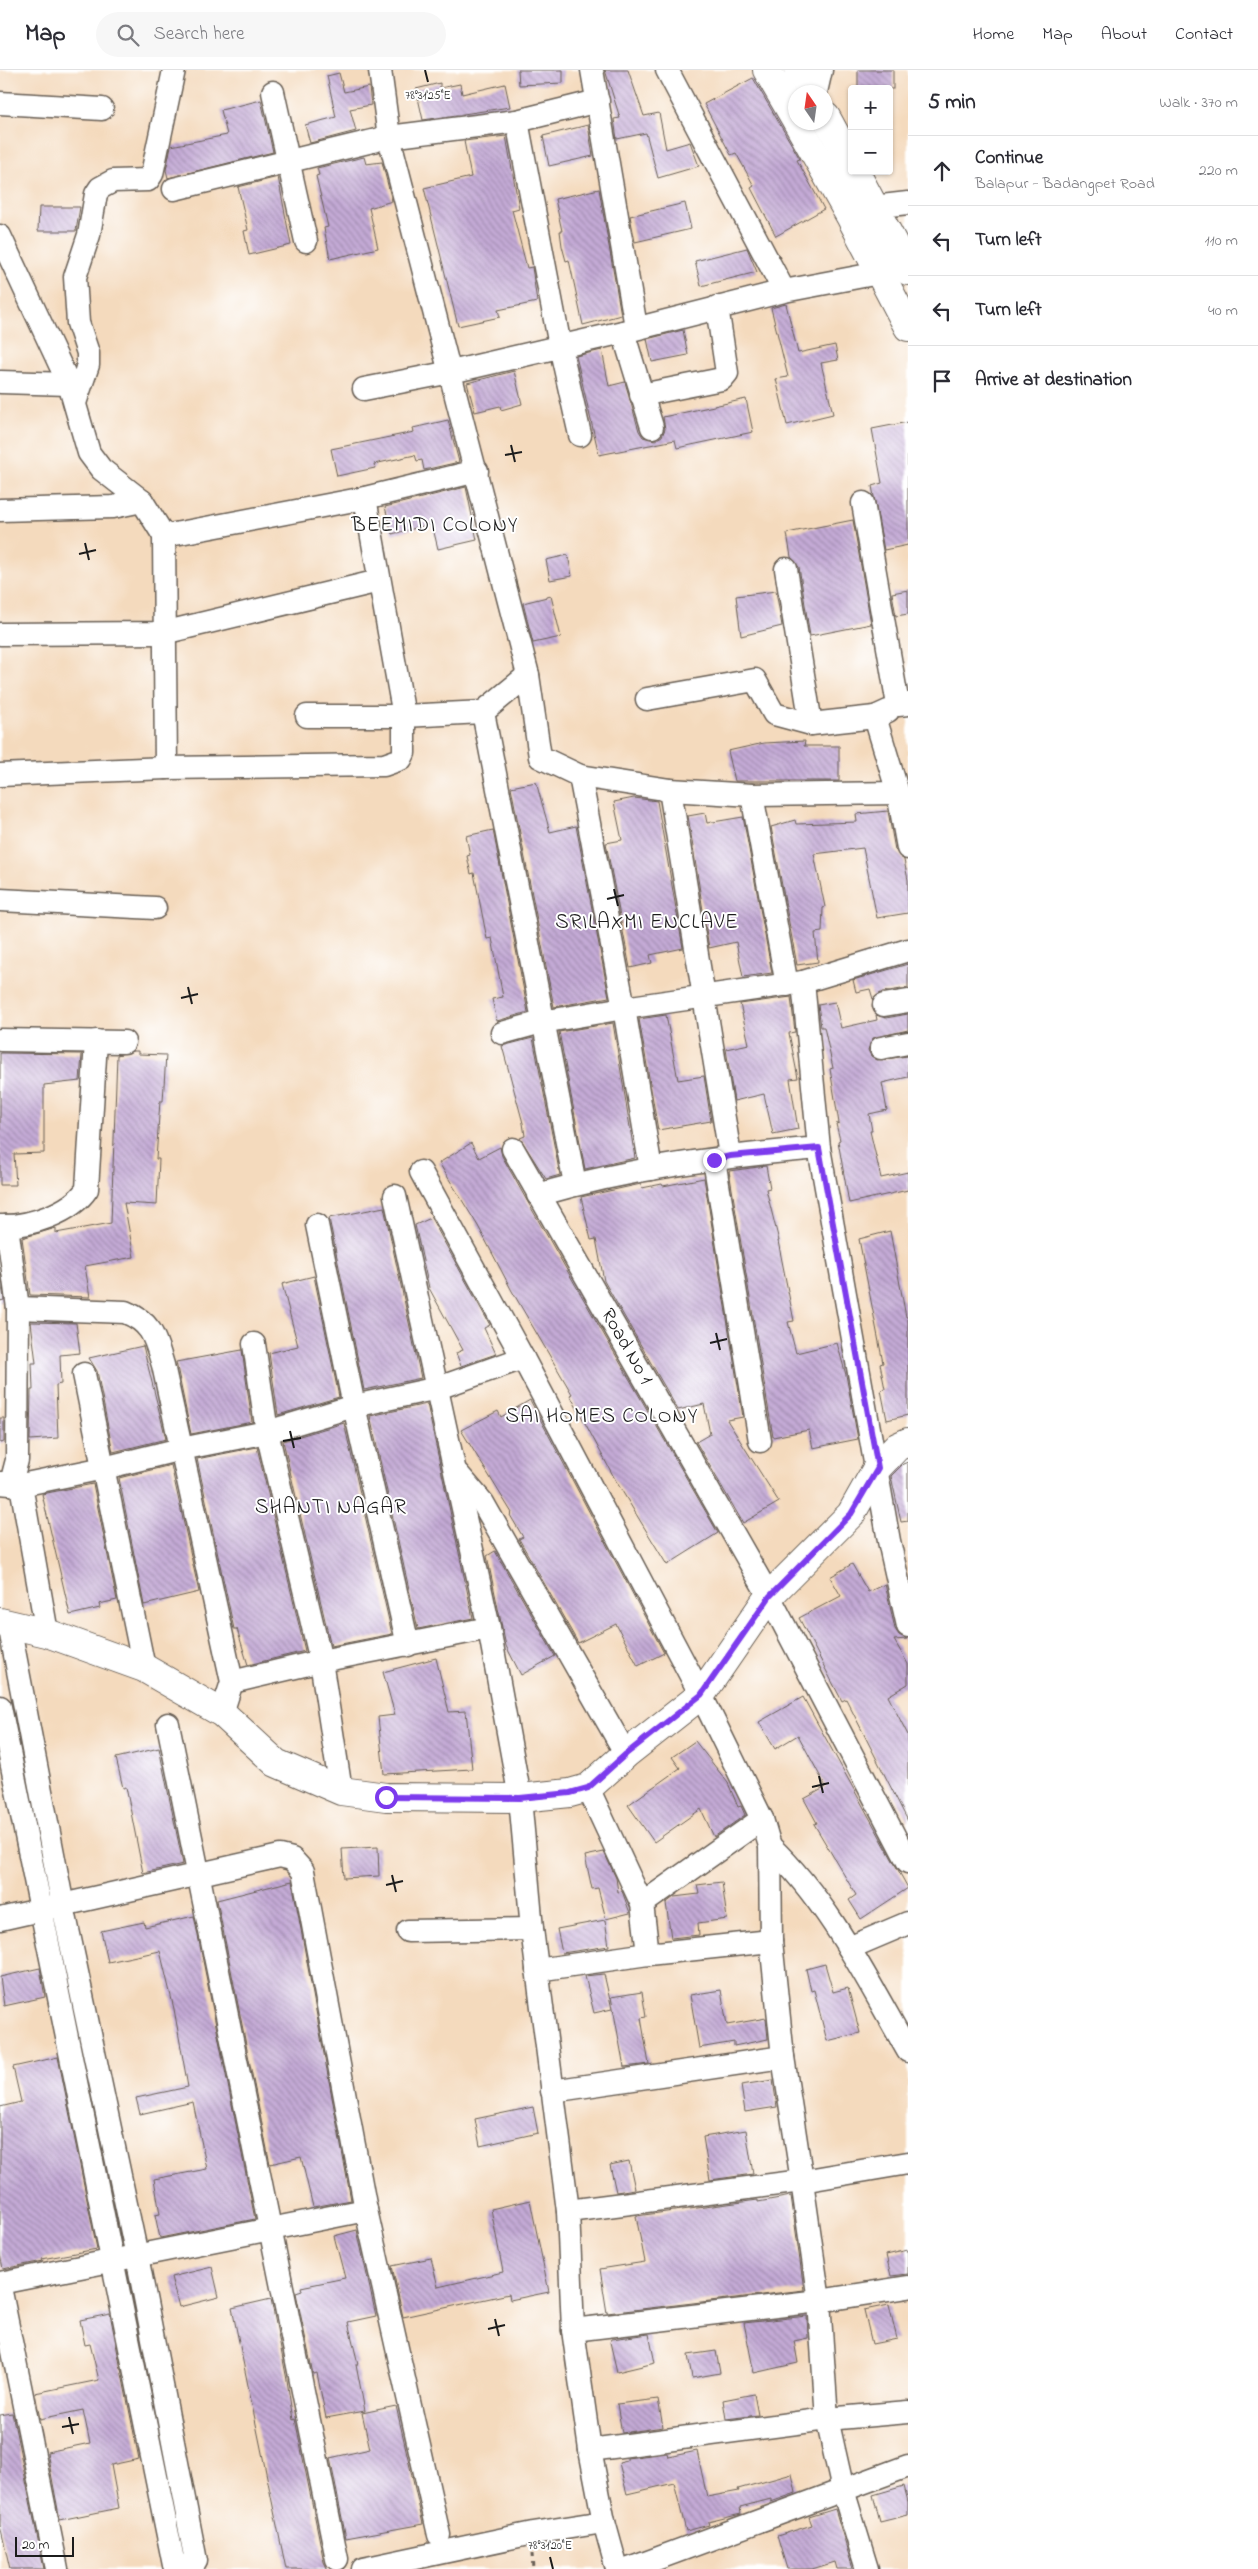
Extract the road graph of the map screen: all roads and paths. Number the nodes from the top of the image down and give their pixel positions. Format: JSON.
{"nodes":[{"id":1,"x":174,"y":70,"type":"edge"},
{"id":2,"x":380,"y":70,"type":"edge"},
{"id":3,"x":592,"y":70,"type":"edge"},
{"id":4,"x":667,"y":70,"type":"edge"},
{"id":5,"x":767,"y":70,"type":"edge"},
{"id":6,"x":798,"y":70,"type":"edge"},
{"id":7,"x":821,"y":70,"type":"edge"},
{"id":8,"x":808,"y":85,"type":"edge"},
{"id":9,"x":818,"y":85,"type":"edge"},
{"id":10,"x":273,"y":92,"type":"dead end"},
{"id":11,"x":598,"y":101,"type":"junction"},
{"id":12,"x":0,"y":103,"type":"edge"},
{"id":13,"x":788,"y":107,"type":"edge"},
{"id":14,"x":102,"y":109,"type":"dead end"},
{"id":15,"x":517,"y":121,"type":"junction"},
{"id":16,"x":833,"y":129,"type":"edge"},
{"id":17,"x":803,"y":130,"type":"edge"},
{"id":18,"x":389,"y":137,"type":"junction"},
{"id":19,"x":848,"y":157,"type":"edge"},
{"id":20,"x":289,"y":161,"type":"junction"},
{"id":21,"x":856,"y":175,"type":"edge"},
{"id":22,"x":174,"y":188,"type":"dead end"},
{"id":23,"x":908,"y":203,"type":"edge"},
{"id":24,"x":862,"y":212,"type":"junction"},
{"id":25,"x":306,"y":241,"type":"dead end"},
{"id":26,"x":2,"y":242,"type":"edge"},
{"id":27,"x":908,"y":271,"type":"edge"},
{"id":28,"x":879,"y":272,"type":"junction"},
{"id":29,"x":784,"y":290,"type":"junction"},
{"id":30,"x":717,"y":307,"type":"junction"},
{"id":31,"x":908,"y":327,"type":"edge"},
{"id":32,"x":630,"y":329,"type":"junction"},
{"id":33,"x":560,"y":346,"type":"junction"},
{"id":34,"x":451,"y":372,"type":"junction"},
{"id":35,"x":0,"y":382,"type":"edge"},
{"id":36,"x":364,"y":389,"type":"dead end"},
{"id":37,"x":72,"y":393,"type":"junction"},
{"id":38,"x":641,"y":395,"type":"junction"},
{"id":39,"x":652,"y":427,"type":"dead end"},
{"id":40,"x":580,"y":435,"type":"dead end"},
{"id":41,"x":477,"y":471,"type":"junction"},
{"id":42,"x":365,"y":498,"type":"junction"},
{"id":43,"x":142,"y":501,"type":"junction"},
{"id":44,"x":862,"y":503,"type":"dead end"},
{"id":45,"x":0,"y":510,"type":"edge"},
{"id":46,"x":164,"y":536,"type":"junction"},
{"id":47,"x":786,"y":569,"type":"dead end"},
{"id":48,"x":379,"y":581,"type":"junction"},
{"id":49,"x":163,"y":633,"type":"junction"},
{"id":50,"x":0,"y":634,"type":"edge"},
{"id":51,"x":528,"y":675,"type":"junction"},
{"id":52,"x":647,"y":700,"type":"dead end"},
{"id":53,"x":903,"y":704,"type":"edge"},
{"id":54,"x":483,"y":712,"type":"junction"},
{"id":55,"x":306,"y":716,"type":"dead end"},
{"id":56,"x":404,"y":716,"type":"junction"},
{"id":57,"x":875,"y":717,"type":"junction"},
{"id":58,"x":811,"y":724,"type":"junction"},
{"id":59,"x":166,"y":768,"type":"junction"},
{"id":60,"x":0,"y":775,"type":"edge"},
{"id":61,"x":580,"y":776,"type":"junction"},
{"id":62,"x":670,"y":790,"type":"junction"},
{"id":63,"x":898,"y":793,"type":"junction"},
{"id":64,"x":752,"y":795,"type":"junction"},
{"id":65,"x":908,"y":848,"type":"edge"},
{"id":66,"x":0,"y":900,"type":"edge"},
{"id":67,"x":155,"y":908,"type":"dead end"},
{"id":68,"x":908,"y":950,"type":"edge"},
{"id":69,"x":795,"y":984,"type":"junction"},
{"id":70,"x":704,"y":998,"type":"junction"},
{"id":71,"x":908,"y":1001,"type":"edge"},
{"id":72,"x":884,"y":1005,"type":"dead end"},
{"id":73,"x":624,"y":1008,"type":"junction"},
{"id":74,"x":542,"y":1022,"type":"junction"},
{"id":75,"x":502,"y":1032,"type":"dead end"},
{"id":76,"x":0,"y":1040,"type":"edge"},
{"id":77,"x":96,"y":1041,"type":"junction"},
{"id":78,"x":124,"y":1042,"type":"dead end"},
{"id":79,"x":908,"y":1042,"type":"edge"},
{"id":80,"x":880,"y":1048,"type":"dead end"},
{"id":81,"x":819,"y":1148,"type":"junction"},
{"id":82,"x":513,"y":1149,"type":"dead end"},
{"id":83,"x":722,"y":1158,"type":"junction"},
{"id":84,"x":651,"y":1169,"type":"junction"},
{"id":85,"x":421,"y":1172,"type":"dead end"},
{"id":86,"x":575,"y":1184,"type":"junction"},
{"id":87,"x":538,"y":1195,"type":"junction"},
{"id":88,"x":395,"y":1196,"type":"dead end"},
{"id":89,"x":318,"y":1225,"type":"dead end"},
{"id":90,"x":4,"y":1226,"type":"edge"},
{"id":91,"x":18,"y":1308,"type":"junction"},
{"id":92,"x":254,"y":1344,"type":"dead end"},
{"id":93,"x":523,"y":1358,"type":"junction"},
{"id":94,"x":84,"y":1374,"type":"dead end"},
{"id":95,"x":438,"y":1388,"type":"junction"},
{"id":96,"x":354,"y":1406,"type":"junction"},
{"id":97,"x":267,"y":1432,"type":"junction"},
{"id":98,"x":760,"y":1441,"type":"dead end"},
{"id":99,"x":908,"y":1442,"type":"edge"},
{"id":100,"x":181,"y":1448,"type":"junction"},
{"id":101,"x":104,"y":1468,"type":"junction"},
{"id":102,"x":878,"y":1468,"type":"junction"},
{"id":103,"x":456,"y":1472,"type":"junction"},
{"id":104,"x":10,"y":1484,"type":"edge"},
{"id":105,"x":898,"y":1540,"type":"edge"},
{"id":106,"x":770,"y":1596,"type":"junction"},
{"id":107,"x":4,"y":1623,"type":"edge"},
{"id":108,"x":908,"y":1626,"type":"edge"},
{"id":109,"x":489,"y":1628,"type":"junction"},
{"id":110,"x":47,"y":1633,"type":"junction"},
{"id":111,"x":408,"y":1645,"type":"junction"},
{"id":112,"x":321,"y":1661,"type":"junction"},
{"id":113,"x":144,"y":1668,"type":"junction"},
{"id":114,"x":232,"y":1682,"type":"junction"},
{"id":115,"x":701,"y":1695,"type":"junction"},
{"id":116,"x":0,"y":1707,"type":"edge"},
{"id":117,"x":222,"y":1713,"type":"junction"},
{"id":118,"x":168,"y":1724,"type":"dead end"},
{"id":119,"x":626,"y":1754,"type":"junction"},
{"id":120,"x":588,"y":1788,"type":"junction"},
{"id":121,"x":341,"y":1790,"type":"junction"},
{"id":122,"x":520,"y":1798,"type":"junction"},
{"id":123,"x":762,"y":1819,"type":"junction"},
{"id":124,"x":770,"y":1846,"type":"junction"},
{"id":125,"x":908,"y":1862,"type":"edge"},
{"id":126,"x":199,"y":1874,"type":"junction"},
{"id":127,"x":642,"y":1904,"type":"junction"},
{"id":128,"x":63,"y":1906,"type":"junction"},
{"id":129,"x":40,"y":1910,"type":"junction"},
{"id":130,"x":0,"y":1920,"type":"edge"},
{"id":131,"x":908,"y":1924,"type":"edge"},
{"id":132,"x":532,"y":1929,"type":"junction"},
{"id":133,"x":408,"y":1931,"type":"dead end"},
{"id":134,"x":771,"y":1941,"type":"junction"},
{"id":135,"x":849,"y":1948,"type":"junction"},
{"id":136,"x":648,"y":1954,"type":"junction"},
{"id":137,"x":537,"y":1970,"type":"junction"},
{"id":138,"x":908,"y":2051,"type":"edge"},
{"id":139,"x":783,"y":2057,"type":"junction"},
{"id":140,"x":552,"y":2091,"type":"junction"},
{"id":141,"x":908,"y":2163,"type":"edge"},
{"id":142,"x":802,"y":2181,"type":"junction"},
{"id":143,"x":366,"y":2210,"type":"junction"},
{"id":144,"x":568,"y":2211,"type":"junction"},
{"id":145,"x":271,"y":2229,"type":"junction"},
{"id":146,"x":137,"y":2256,"type":"junction"},
{"id":147,"x":111,"y":2260,"type":"junction"},
{"id":148,"x":0,"y":2283,"type":"edge"},
{"id":149,"x":0,"y":2287,"type":"edge"},
{"id":150,"x":908,"y":2287,"type":"edge"},
{"id":151,"x":819,"y":2301,"type":"junction"},
{"id":152,"x":573,"y":2330,"type":"junction"},
{"id":153,"x":908,"y":2412,"type":"edge"},
{"id":154,"x":827,"y":2419,"type":"junction"},
{"id":155,"x":590,"y":2450,"type":"junction"},
{"id":156,"x":908,"y":2466,"type":"edge"},
{"id":157,"x":842,"y":2490,"type":"junction"},
{"id":158,"x":604,"y":2522,"type":"junction"},
{"id":159,"x":439,"y":2535,"type":"dead end"},
{"id":160,"x":337,"y":2558,"type":"dead end"},
{"id":161,"x":57,"y":2569,"type":"edge"},
{"id":162,"x":363,"y":2569,"type":"edge"},
{"id":163,"x":617,"y":2569,"type":"edge"},
{"id":164,"x":629,"y":2569,"type":"edge"},
{"id":165,"x":867,"y":2569,"type":"edge"}],
"edges":[{"from":1,"to":37,"type":"street"},
{"from":2,"to":18,"type":"street"},
{"from":3,"to":11,"type":"street"},
{"from":4,"to":29,"type":"street"},
{"from":5,"to":13,"type":"street"},
{"from":6,"to":8,"type":"street"},
{"from":7,"to":9,"type":"street"},
{"from":10,"to":20,"type":"street"},
{"from":11,"to":15,"type":"street"},
{"from":11,"to":32,"type":"street"},
{"from":12,"to":14,"type":"street"},
{"from":15,"to":18,"type":"street"},
{"from":15,"to":33,"type":"street"},
{"from":16,"to":19,"type":"street"},
{"from":17,"to":24,"type":"street"},
{"from":18,"to":20,"type":"street"},
{"from":18,"to":34,"type":"street"},
{"from":20,"to":22,"type":"street"},
{"from":20,"to":25,"type":"street"},
{"from":21,"to":24,"type":"street"},
{"from":23,"to":24,"type":"street"},
{"from":24,"to":27,"type":"street"},
{"from":24,"to":28,"type":"street"},
{"from":26,"to":37,"type":"street"},
{"from":28,"to":29,"type":"street"},
{"from":28,"to":31,"type":"street"},
{"from":29,"to":30,"type":"street"},
{"from":30,"to":32,"type":"street"},
{"from":30,"to":38,"type":"street"},
{"from":32,"to":33,"type":"street"},
{"from":32,"to":38,"type":"street"},
{"from":33,"to":34,"type":"street"},
{"from":33,"to":40,"type":"street"},
{"from":34,"to":36,"type":"street"},
{"from":34,"to":41,"type":"street"},
{"from":35,"to":37,"type":"street"},
{"from":37,"to":43,"type":"street"},
{"from":38,"to":39,"type":"street"},
{"from":41,"to":42,"type":"street"},
{"from":41,"to":51,"type":"street"},
{"from":42,"to":46,"type":"street"},
{"from":42,"to":48,"type":"street"},
{"from":43,"to":45,"type":"street"},
{"from":43,"to":46,"type":"street"},
{"from":44,"to":53,"type":"street"},
{"from":46,"to":49,"type":"street"},
{"from":47,"to":58,"type":"street"},
{"from":48,"to":49,"type":"street"},
{"from":48,"to":56,"type":"street"},
{"from":49,"to":50,"type":"street"},
{"from":49,"to":59,"type":"street"},
{"from":51,"to":54,"type":"street"},
{"from":51,"to":61,"type":"street"},
{"from":52,"to":58,"type":"street"},
{"from":53,"to":57,"type":"street"},
{"from":54,"to":56,"type":"street"},
{"from":54,"to":74,"type":"street"},
{"from":55,"to":56,"type":"street"},
{"from":56,"to":59,"type":"street"},
{"from":57,"to":58,"type":"street"},
{"from":57,"to":63,"type":"street"},
{"from":59,"to":60,"type":"street"},
{"from":61,"to":62,"type":"street"},
{"from":61,"to":73,"type":"street"},
{"from":62,"to":64,"type":"street"},
{"from":62,"to":70,"type":"street"},
{"from":63,"to":64,"type":"street"},
{"from":63,"to":65,"type":"street"},
{"from":64,"to":69,"type":"street"},
{"from":66,"to":67,"type":"street"},
{"from":68,"to":69,"type":"street"},
{"from":69,"to":70,"type":"street"},
{"from":69,"to":81,"type":"street"},
{"from":70,"to":73,"type":"street"},
{"from":70,"to":83,"type":"street"},
{"from":71,"to":72,"type":"street"},
{"from":73,"to":74,"type":"street"},
{"from":73,"to":84,"type":"street"},
{"from":74,"to":75,"type":"street"},
{"from":74,"to":86,"type":"street"},
{"from":76,"to":77,"type":"street"},
{"from":77,"to":78,"type":"street"},
{"from":77,"to":90,"type":"street"},
{"from":79,"to":80,"type":"street"},
{"from":81,"to":83,"type":"street"},
{"from":81,"to":102,"type":"street"},
{"from":82,"to":87,"type":"street","name":"Road No 1"},
{"from":83,"to":84,"type":"street"},
{"from":83,"to":98,"type":"street"},
{"from":84,"to":86,"type":"street"},
{"from":85,"to":93,"type":"street"},
{"from":86,"to":87,"type":"street"},
{"from":87,"to":106,"type":"street","name":"Road No 1"},
{"from":88,"to":95,"type":"street"},
{"from":89,"to":96,"type":"street"},
{"from":90,"to":91,"type":"street"},
{"from":91,"to":100,"type":"street"},
{"from":91,"to":104,"type":"street"},
{"from":92,"to":97,"type":"street"},
{"from":93,"to":95,"type":"street"},
{"from":93,"to":115,"type":"street"},
{"from":94,"to":101,"type":"street"},
{"from":95,"to":96,"type":"street"},
{"from":95,"to":103,"type":"street"},
{"from":96,"to":97,"type":"street"},
{"from":96,"to":111,"type":"street"},
{"from":97,"to":100,"type":"street"},
{"from":97,"to":112,"type":"street"},
{"from":99,"to":102,"type":"street"},
{"from":100,"to":101,"type":"street"},
{"from":100,"to":114,"type":"street"},
{"from":101,"to":104,"type":"street"},
{"from":101,"to":113,"type":"street"},
{"from":102,"to":105,"type":"street"},
{"from":102,"to":106,"type":"street"},
{"from":103,"to":109,"type":"street"},
{"from":103,"to":119,"type":"street"},
{"from":104,"to":110,"type":"street"},
{"from":105,"to":108,"type":"street"},
{"from":106,"to":115,"type":"street"},
{"from":106,"to":125,"type":"street","name":"Road No 1"},
{"from":107,"to":110,"type":"street"},
{"from":107,"to":128,"type":"street"},
{"from":109,"to":111,"type":"street"},
{"from":109,"to":122,"type":"street"},
{"from":110,"to":113,"type":"street"},
{"from":111,"to":112,"type":"street"},
{"from":112,"to":114,"type":"street"},
{"from":112,"to":121,"type":"street"},
{"from":113,"to":117,"type":"street"},
{"from":114,"to":117,"type":"street"},
{"from":115,"to":119,"type":"street"},
{"from":115,"to":123,"type":"street"},
{"from":116,"to":129,"type":"street"},
{"from":117,"to":121,"type":"street"},
{"from":118,"to":126,"type":"street"},
{"from":119,"to":120,"type":"street"},
{"from":120,"to":122,"type":"street"},
{"from":120,"to":127,"type":"street"},
{"from":121,"to":122,"type":"street"},
{"from":122,"to":132,"type":"street"},
{"from":123,"to":124,"type":"street"},
{"from":123,"to":127,"type":"street"},
{"from":124,"to":134,"type":"street"},
{"from":124,"to":135,"type":"street"},
{"from":126,"to":128,"type":"street"},
{"from":126,"to":143,"type":"street"},
{"from":126,"to":145,"type":"street"},
{"from":127,"to":136,"type":"street"},
{"from":128,"to":129,"type":"street"},
{"from":128,"to":146,"type":"street"},
{"from":129,"to":130,"type":"street"},
{"from":129,"to":147,"type":"street"},
{"from":131,"to":135,"type":"street"},
{"from":132,"to":133,"type":"street"},
{"from":132,"to":137,"type":"street"},
{"from":134,"to":136,"type":"street"},
{"from":134,"to":139,"type":"street"},
{"from":135,"to":138,"type":"street"},
{"from":136,"to":137,"type":"street"},
{"from":137,"to":140,"type":"street"},
{"from":139,"to":140,"type":"street"},
{"from":139,"to":142,"type":"street"},
{"from":140,"to":144,"type":"street"},
{"from":141,"to":142,"type":"street"},
{"from":142,"to":144,"type":"street"},
{"from":142,"to":151,"type":"street"},
{"from":143,"to":145,"type":"street"},
{"from":143,"to":159,"type":"street"},
{"from":144,"to":152,"type":"street"},
{"from":145,"to":146,"type":"street"},
{"from":145,"to":160,"type":"street"},
{"from":146,"to":147,"type":"street"},
{"from":146,"to":147,"type":"street"},
{"from":147,"to":148,"type":"street"},
{"from":149,"to":161,"type":"street"},
{"from":150,"to":151,"type":"street"},
{"from":151,"to":152,"type":"street"},
{"from":151,"to":154,"type":"street"},
{"from":152,"to":155,"type":"street"},
{"from":153,"to":154,"type":"street"},
{"from":154,"to":155,"type":"street"},
{"from":154,"to":157,"type":"street"},
{"from":155,"to":158,"type":"street"},
{"from":156,"to":157,"type":"street"},
{"from":157,"to":164,"type":"street"},
{"from":157,"to":165,"type":"street"},
{"from":158,"to":162,"type":"street"},
{"from":158,"to":163,"type":"street"}]}
